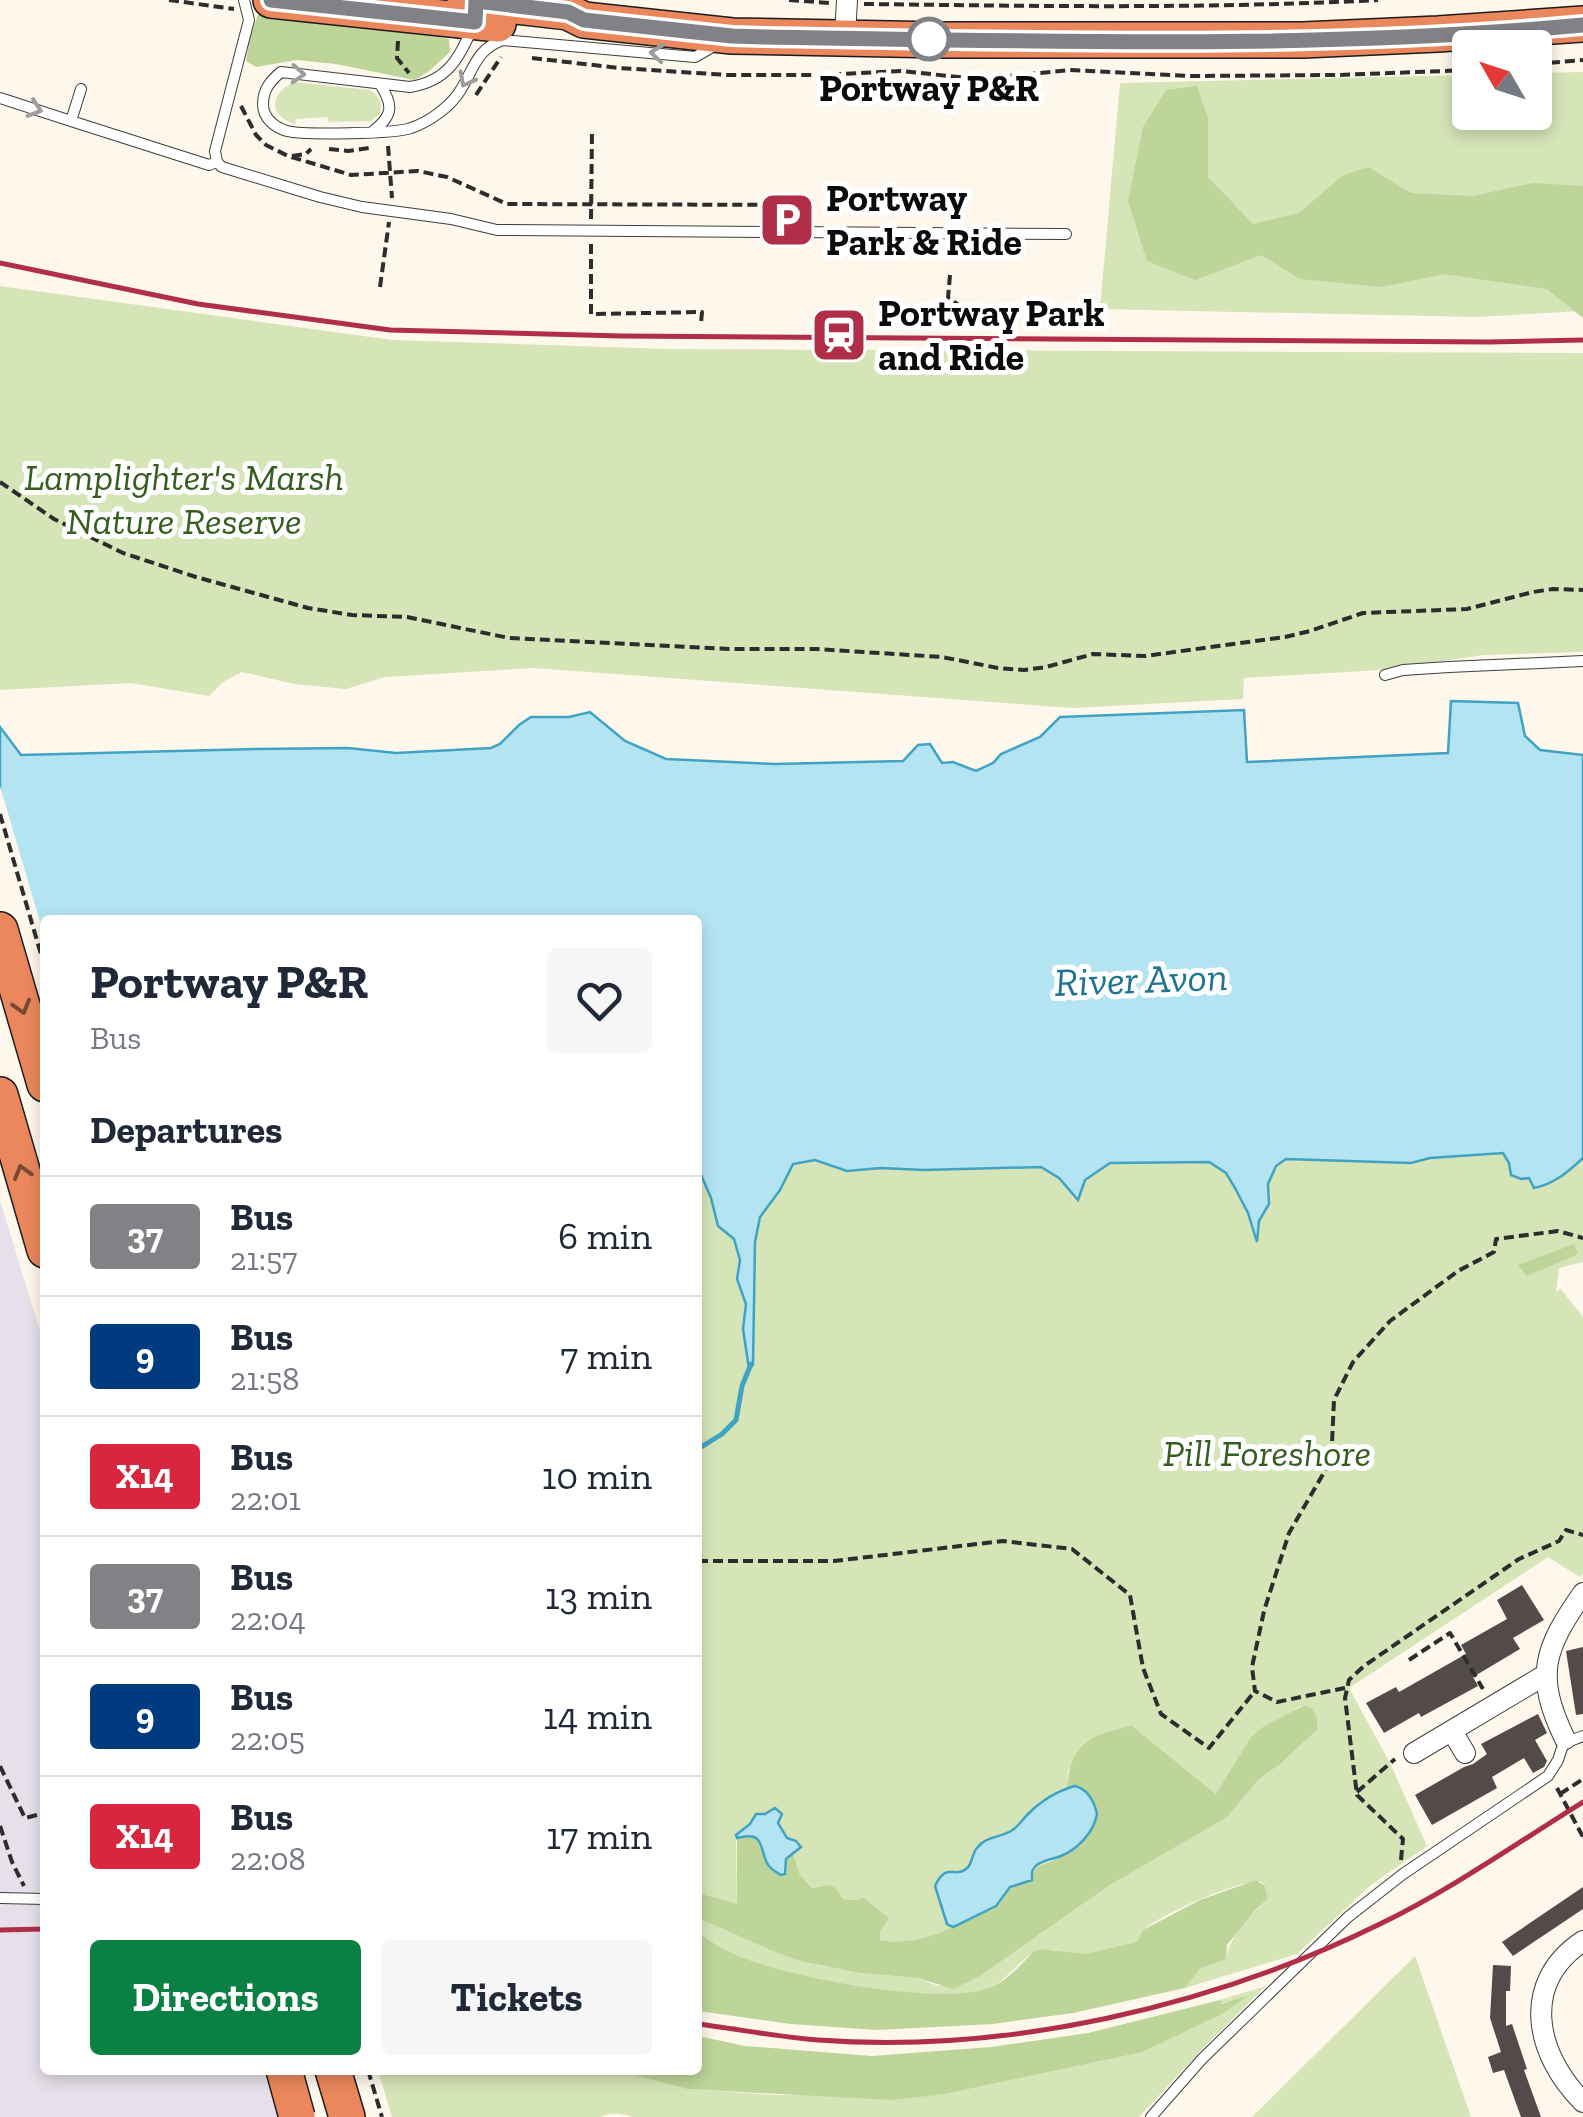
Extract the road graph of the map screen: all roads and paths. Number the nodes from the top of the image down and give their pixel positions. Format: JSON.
{"nodes":[{"id":1,"x":244,"y":0,"type":"edge"},
{"id":2,"x":271,"y":0,"type":"edge"},
{"id":3,"x":789,"y":0,"type":"edge"},
{"id":4,"x":1378,"y":0,"type":"edge"},
{"id":5,"x":472,"y":8,"type":"edge"},
{"id":6,"x":846,"y":14,"type":"edge"},
{"id":7,"x":1583,"y":24,"type":"edge"},
{"id":8,"x":732,"y":36,"type":"junction"},
{"id":9,"x":503,"y":52,"type":"dead end"},
{"id":10,"x":522,"y":56,"type":"dead end"},
{"id":11,"x":1583,"y":60,"type":"edge"},
{"id":12,"x":1552,"y":63,"type":"edge"},
{"id":13,"x":1452,"y":71,"type":"edge"},
{"id":14,"x":380,"y":84,"type":"junction"},
{"id":15,"x":81,"y":89,"type":"dead end"},
{"id":16,"x":0,"y":98,"type":"edge"},
{"id":17,"x":474,"y":98,"type":"dead end"},
{"id":18,"x":227,"y":102,"type":"junction"},
{"id":19,"x":71,"y":121,"type":"junction"},
{"id":20,"x":372,"y":132,"type":"junction"},
{"id":21,"x":592,"y":134,"type":"dead end"},
{"id":22,"x":388,"y":146,"type":"dead end"},
{"id":23,"x":217,"y":162,"type":"junction"},
{"id":24,"x":390,"y":172,"type":"junction"},
{"id":25,"x":591,"y":205,"type":"junction"},
{"id":26,"x":802,"y":206,"type":"dead end"},
{"id":27,"x":390,"y":209,"type":"junction"},
{"id":28,"x":592,"y":231,"type":"junction"},
{"id":29,"x":1066,"y":234,"type":"dead end"},
{"id":30,"x":950,"y":275,"type":"dead end"},
{"id":31,"x":380,"y":287,"type":"dead end"},
{"id":32,"x":988,"y":322,"type":"dead end"},
{"id":33,"x":701,"y":323,"type":"dead end"},
{"id":34,"x":0,"y":482,"type":"edge"},
{"id":35,"x":1583,"y":590,"type":"edge"},
{"id":36,"x":1583,"y":661,"type":"edge"},
{"id":37,"x":1385,"y":675,"type":"dead end"},
{"id":38,"x":0,"y":814,"type":"edge"},
{"id":39,"x":0,"y":930,"type":"edge"},
{"id":40,"x":40,"y":951,"type":"edge"},
{"id":41,"x":40,"y":1067,"type":"edge"},
{"id":42,"x":0,"y":1095,"type":"edge"},
{"id":43,"x":40,"y":1233,"type":"edge"},
{"id":44,"x":1583,"y":1238,"type":"edge"},
{"id":45,"x":1583,"y":1535,"type":"edge"},
{"id":46,"x":702,"y":1561,"type":"edge"},
{"id":47,"x":1583,"y":1593,"type":"edge"},
{"id":48,"x":1409,"y":1660,"type":"dead end"},
{"id":49,"x":1544,"y":1675,"type":"junction"},
{"id":50,"x":1346,"y":1688,"type":"junction"},
{"id":51,"x":1256,"y":1690,"type":"junction"},
{"id":52,"x":1492,"y":1706,"type":"junction"},
{"id":53,"x":1452,"y":1730,"type":"junction"},
{"id":54,"x":1574,"y":1737,"type":"edge"},
{"id":55,"x":1465,"y":1752,"type":"dead end"},
{"id":56,"x":1414,"y":1754,"type":"joint"},
{"id":57,"x":0,"y":1766,"type":"edge"},
{"id":58,"x":1583,"y":1779,"type":"edge"},
{"id":59,"x":1357,"y":1792,"type":"junction"},
{"id":60,"x":40,"y":1814,"type":"edge"},
{"id":61,"x":0,"y":1826,"type":"edge"},
{"id":62,"x":1583,"y":1837,"type":"edge"},
{"id":63,"x":1403,"y":1874,"type":"junction"},
{"id":64,"x":0,"y":1898,"type":"edge"},
{"id":65,"x":31,"y":1899,"type":"junction"},
{"id":66,"x":40,"y":1900,"type":"edge"},
{"id":67,"x":1583,"y":1941,"type":"edge"},
{"id":68,"x":285,"y":2075,"type":"edge"},
{"id":69,"x":334,"y":2075,"type":"edge"},
{"id":70,"x":369,"y":2075,"type":"edge"},
{"id":71,"x":1583,"y":2102,"type":"edge"},
{"id":72,"x":297,"y":2117,"type":"edge"},
{"id":73,"x":347,"y":2117,"type":"edge"},
{"id":74,"x":382,"y":2117,"type":"edge"},
{"id":75,"x":1151,"y":2117,"type":"edge"}],
"edges":[{"from":1,"to":18,"type":"lane"},
{"from":2,"to":5,"type":"highway"},
{"from":3,"to":6,"type":"path"},
{"from":4,"to":6,"type":"path"},
{"from":5,"to":8,"type":"highway"},
{"from":5,"to":14,"type":"lane"},
{"from":6,"to":7,"type":"highway"},
{"from":6,"to":8,"type":"highway"},
{"from":8,"to":20,"type":"lane","one_way":true},
{"from":9,"to":17,"type":"path"},
{"from":10,"to":13,"type":"path"},
{"from":11,"to":12,"type":"path"},
{"from":14,"to":20,"type":"lane"},
{"from":20,"to":14,"type":"lane","one_way":true},
{"from":15,"to":19,"type":"lane"},
{"from":16,"to":19,"type":"lane","one_way":true},
{"from":18,"to":23,"type":"lane"},
{"from":18,"to":24,"type":"path"},
{"from":19,"to":23,"type":"lane"},
{"from":21,"to":25,"type":"path"},
{"from":22,"to":24,"type":"path"},
{"from":23,"to":27,"type":"lane"},
{"from":24,"to":25,"type":"path"},
{"from":24,"to":27,"type":"path"},
{"from":25,"to":26,"type":"path"},
{"from":25,"to":28,"type":"path"},
{"from":27,"to":28,"type":"lane"},
{"from":27,"to":31,"type":"path"},
{"from":28,"to":29,"type":"lane"},
{"from":28,"to":33,"type":"path"},
{"from":30,"to":32,"type":"path"},
{"from":34,"to":35,"type":"path"},
{"from":36,"to":37,"type":"lane"},
{"from":38,"to":40,"type":"path"},
{"from":39,"to":41,"type":"highway","one_way":true},
{"from":43,"to":42,"type":"highway","one_way":true},
{"from":44,"to":51,"type":"path"},
{"from":45,"to":50,"type":"path"},
{"from":46,"to":51,"type":"path"},
{"from":47,"to":49,"type":"street"},
{"from":48,"to":52,"type":"path"},
{"from":49,"to":52,"type":"street"},
{"from":49,"to":54,"type":"street"},
{"from":50,"to":51,"type":"path"},
{"from":50,"to":59,"type":"path"},
{"from":52,"to":53,"type":"street"},
{"from":53,"to":55,"type":"street"},
{"from":53,"to":56,"type":"street"},
{"from":54,"to":63,"type":"lane"},
{"from":56,"to":59,"type":"path"},
{"from":57,"to":60,"type":"path"},
{"from":58,"to":62,"type":"path"},
{"from":59,"to":63,"type":"path"},
{"from":61,"to":65,"type":"path"},
{"from":63,"to":75,"type":"lane"},
{"from":64,"to":65,"type":"lane"},
{"from":65,"to":66,"type":"lane"},
{"from":67,"to":71,"type":"street"},
{"from":68,"to":72,"type":"highway","bridge":true},
{"from":69,"to":73,"type":"highway"},
{"from":70,"to":74,"type":"path"}]}
